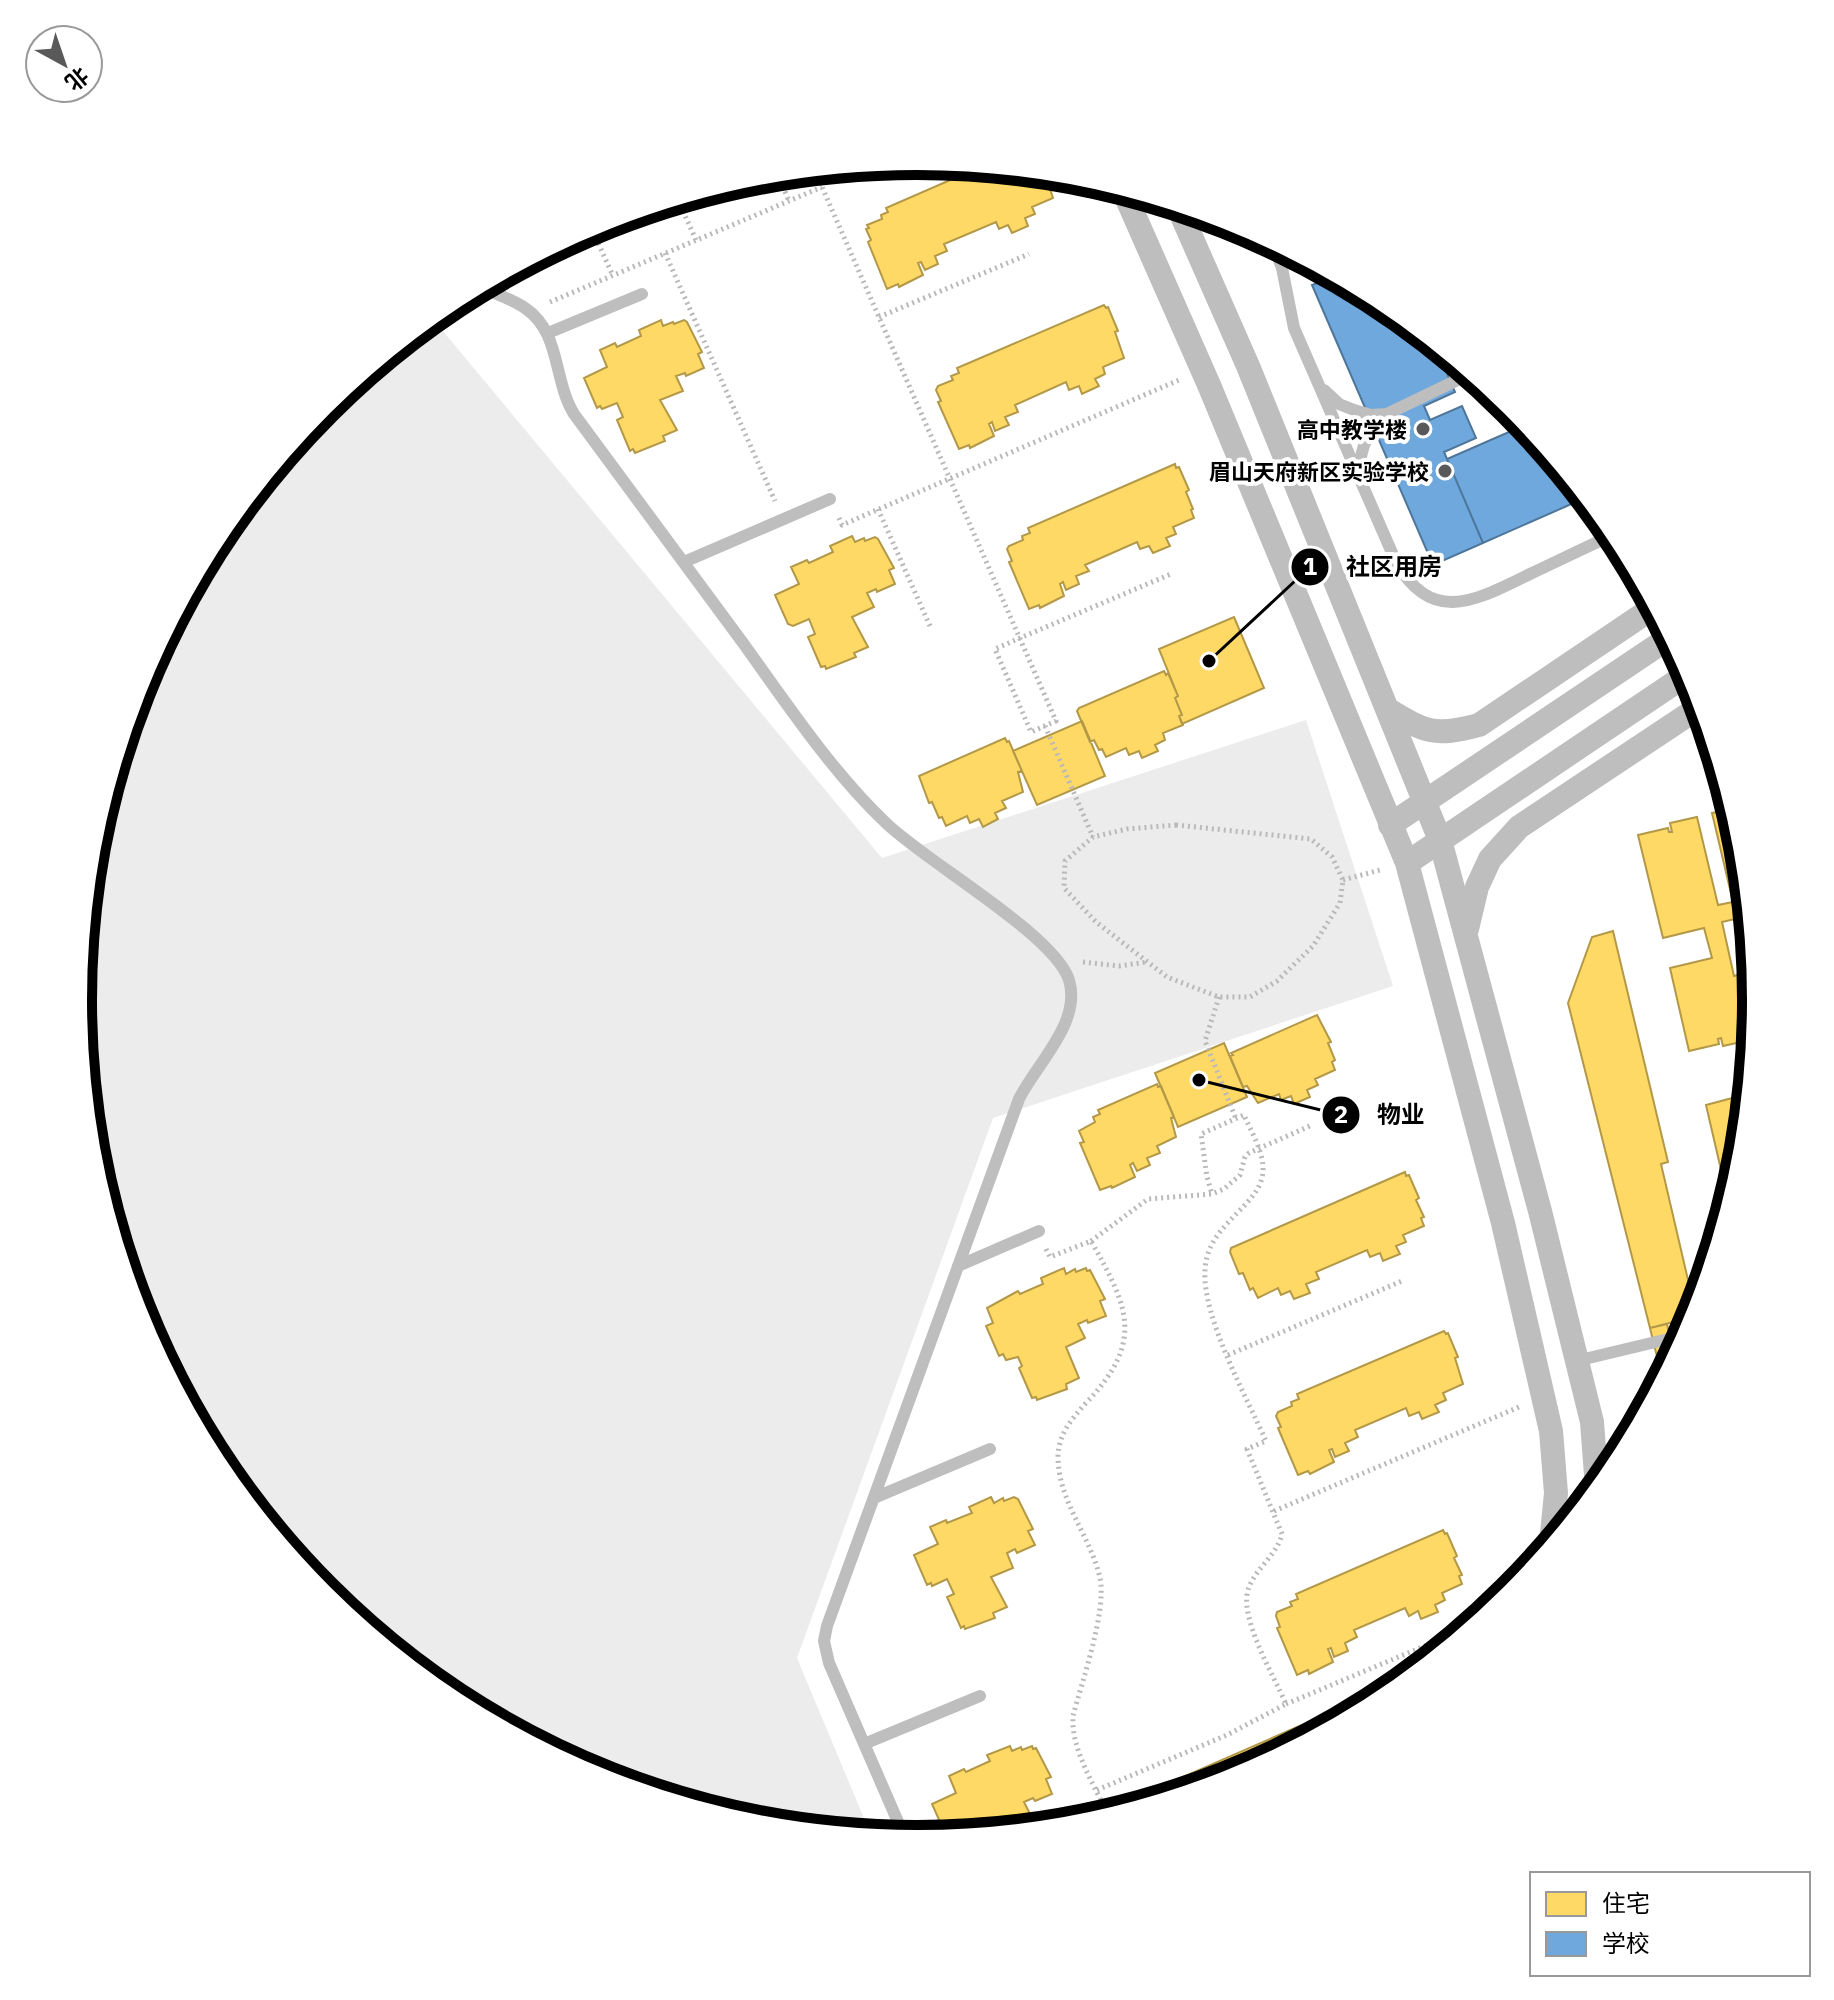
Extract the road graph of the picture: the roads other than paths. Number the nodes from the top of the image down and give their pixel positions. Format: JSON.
{"nodes":[{"id":1,"x":1129,"y":202,"type":"edge"},
{"id":2,"x":1184,"y":220,"type":"edge"},
{"id":3,"x":1278,"y":258,"type":"edge"},
{"id":4,"x":493,"y":293,"type":"edge"},
{"id":5,"x":642,"y":294,"type":"dead end"},
{"id":6,"x":548,"y":333,"type":"junction"},
{"id":7,"x":1460,"y":379,"type":"edge"},
{"id":8,"x":1319,"y":384,"type":"junction"},
{"id":9,"x":1387,"y":414,"type":"junction"},
{"id":10,"x":1361,"y":482,"type":"junction"},
{"id":11,"x":830,"y":499,"type":"road end"},
{"id":12,"x":1602,"y":540,"type":"edge"},
{"id":13,"x":684,"y":562,"type":"junction"},
{"id":14,"x":1645,"y":613,"type":"edge"},
{"id":15,"x":1651,"y":625,"type":"edge"},
{"id":16,"x":1661,"y":643,"type":"edge"},
{"id":17,"x":1677,"y":681,"type":"edge"},
{"id":18,"x":1587,"y":692,"type":"junction"},
{"id":19,"x":1684,"y":697,"type":"edge"},
{"id":20,"x":1387,"y":709,"type":"junction"},
{"id":21,"x":1690,"y":713,"type":"edge"},
{"id":22,"x":1610,"y":725,"type":"junction"},
{"id":23,"x":1424,"y":802,"type":"junction"},
{"id":24,"x":1390,"y":825,"type":"junction"},
{"id":25,"x":1440,"y":840,"type":"junction"},
{"id":26,"x":1407,"y":863,"type":"junction"},
{"id":27,"x":1466,"y":932,"type":"junction"},
{"id":28,"x":1039,"y":1231,"type":"road end"},
{"id":29,"x":958,"y":1266,"type":"junction"},
{"id":30,"x":1669,"y":1339,"type":"edge"},
{"id":31,"x":1576,"y":1361,"type":"junction"},
{"id":32,"x":990,"y":1449,"type":"dead end"},
{"id":33,"x":1596,"y":1469,"type":"edge"},
{"id":34,"x":874,"y":1498,"type":"junction"},
{"id":35,"x":1553,"y":1525,"type":"edge"},
{"id":36,"x":980,"y":1696,"type":"dead end"},
{"id":37,"x":864,"y":1744,"type":"junction"},
{"id":38,"x":899,"y":1824,"type":"edge"}],
"edges":[{"from":1,"to":24,"type":"street"},
{"from":2,"to":20,"type":"street"},
{"from":3,"to":8,"type":"lane"},
{"from":4,"to":6,"type":"lane"},
{"from":5,"to":6,"type":"lane"},
{"from":6,"to":13,"type":"lane"},
{"from":7,"to":9,"type":"lane"},
{"from":8,"to":9,"type":"lane"},
{"from":8,"to":10,"type":"lane"},
{"from":9,"to":10,"type":"lane"},
{"from":10,"to":12,"type":"lane"},
{"from":11,"to":13,"type":"lane"},
{"from":13,"to":29,"type":"lane"},
{"from":14,"to":20,"type":"street"},
{"from":15,"to":18,"type":"street"},
{"from":16,"to":18,"type":"street"},
{"from":17,"to":22,"type":"street"},
{"from":18,"to":23,"type":"street"},
{"from":19,"to":22,"type":"street"},
{"from":20,"to":23,"type":"street"},
{"from":21,"to":27,"type":"street"},
{"from":22,"to":25,"type":"street"},
{"from":23,"to":24,"type":"street"},
{"from":23,"to":25,"type":"street"},
{"from":24,"to":26,"type":"street"},
{"from":25,"to":26,"type":"street"},
{"from":25,"to":27,"type":"street"},
{"from":26,"to":35,"type":"street"},
{"from":27,"to":31,"type":"street"},
{"from":28,"to":29,"type":"lane"},
{"from":29,"to":34,"type":"lane"},
{"from":30,"to":31,"type":"lane"},
{"from":31,"to":33,"type":"street"},
{"from":32,"to":34,"type":"lane"},
{"from":34,"to":37,"type":"lane"},
{"from":36,"to":37,"type":"lane"},
{"from":37,"to":38,"type":"lane"}]}
